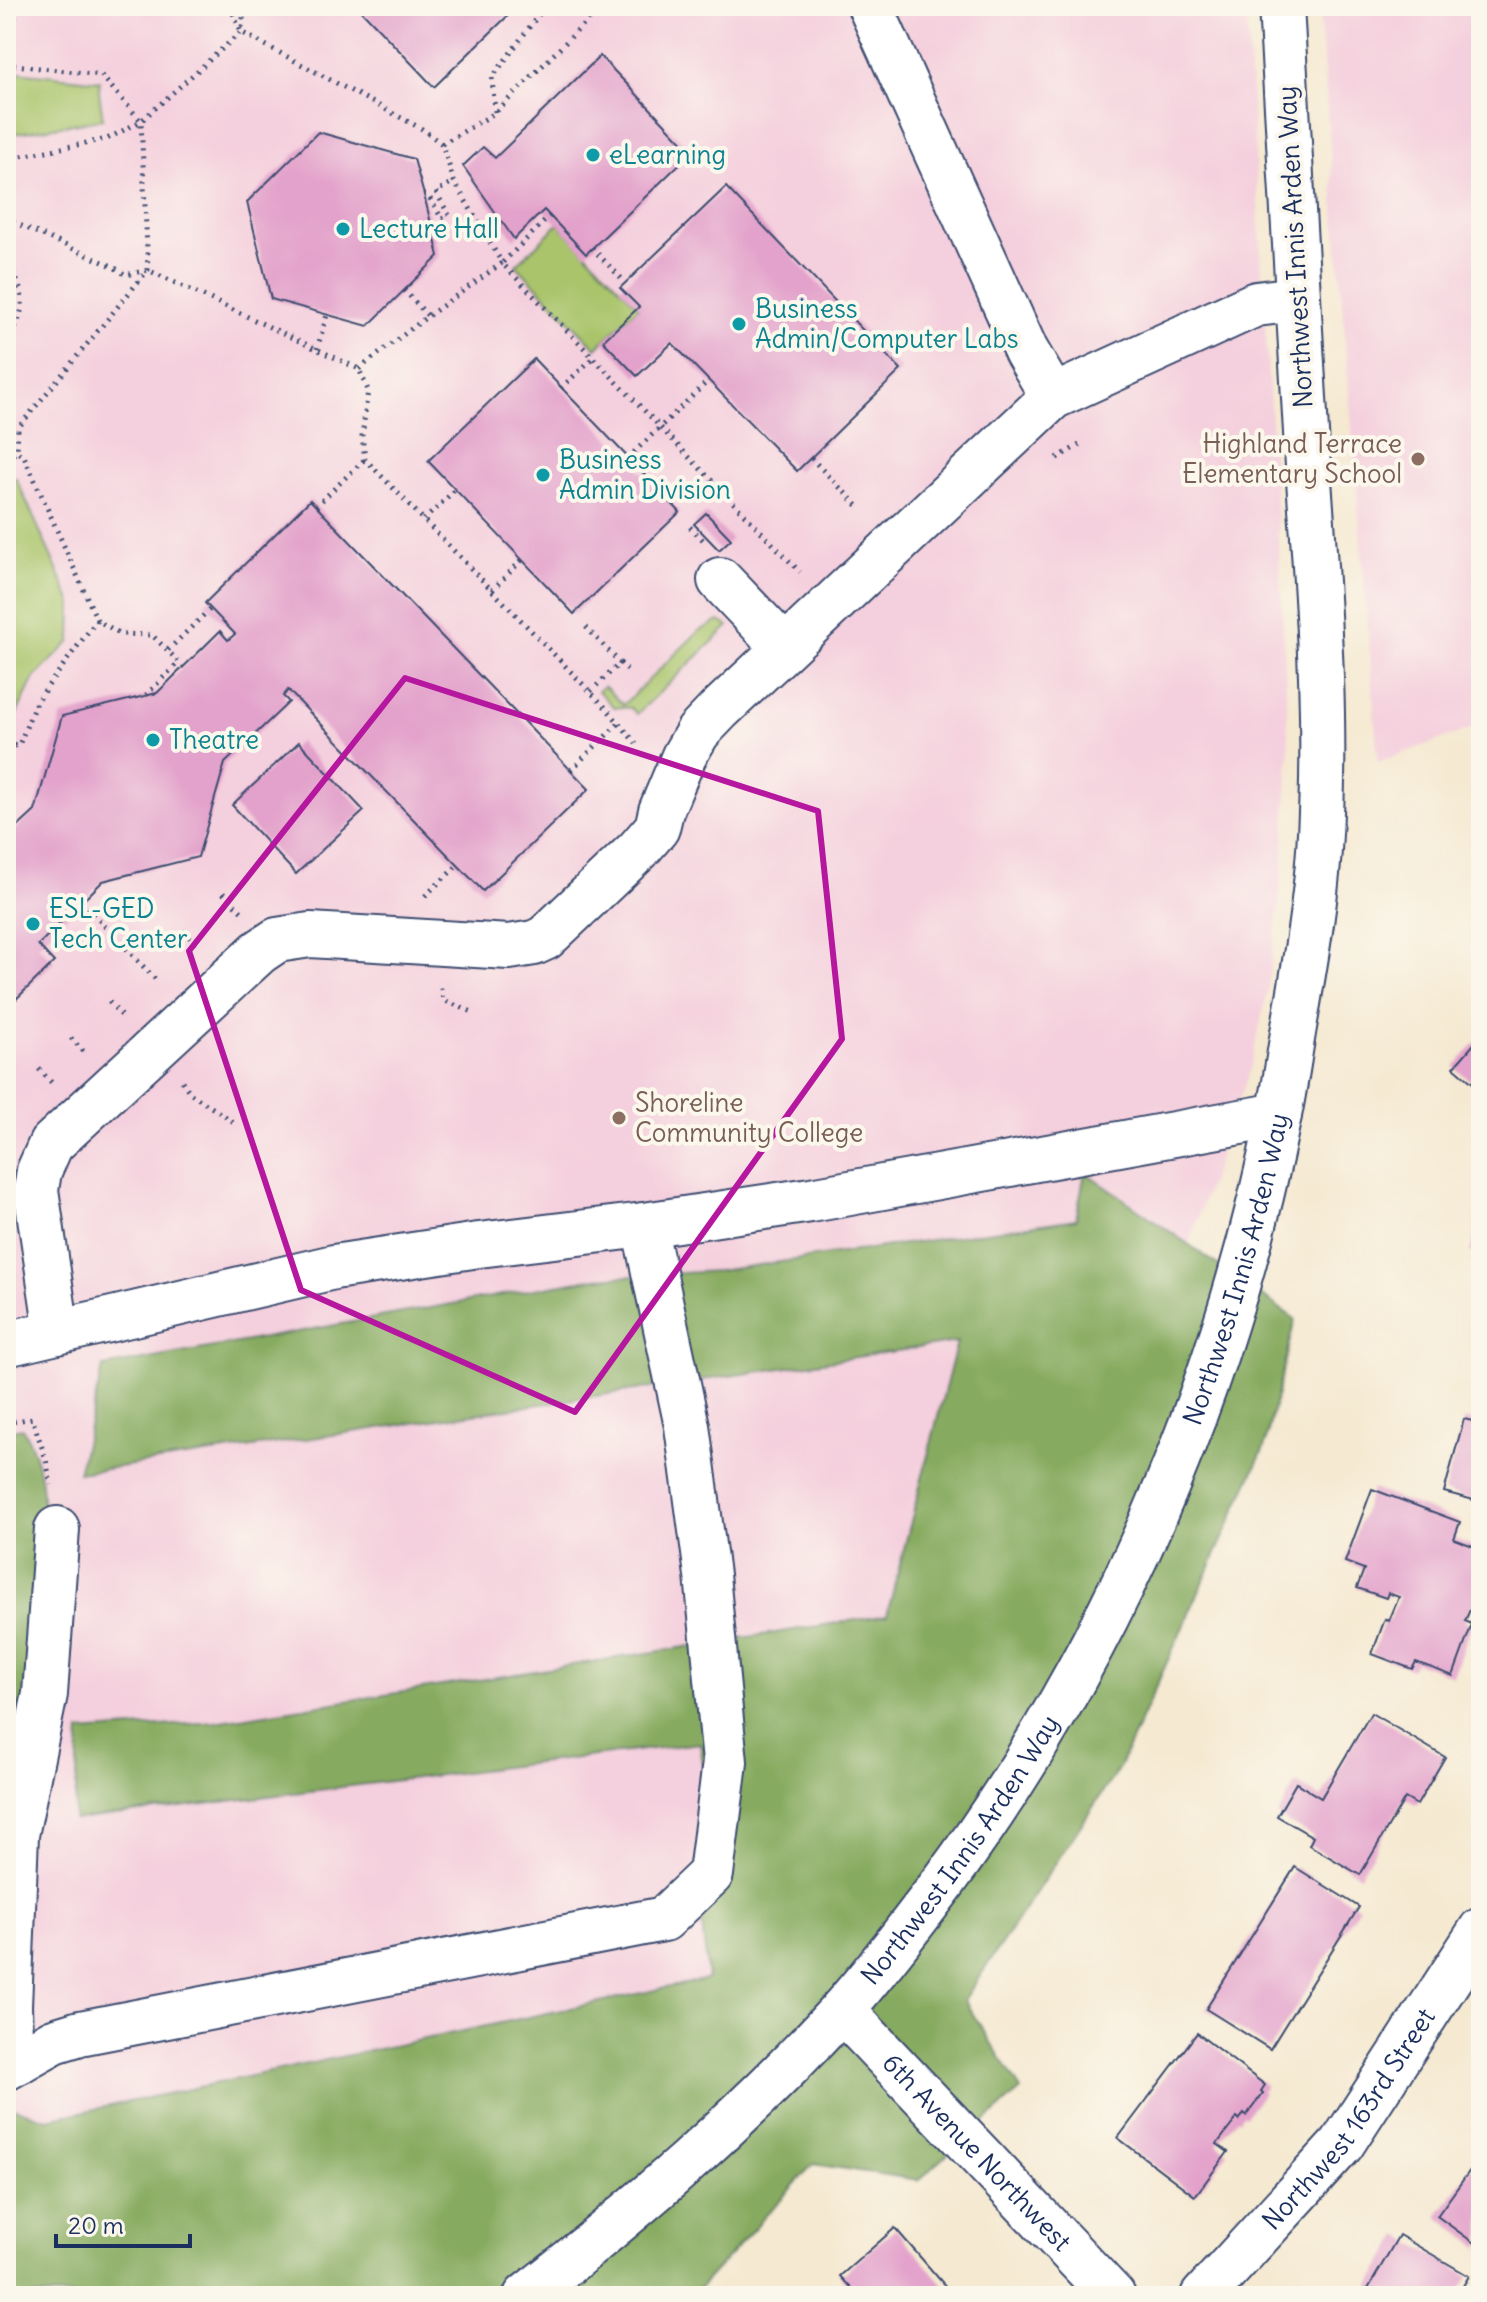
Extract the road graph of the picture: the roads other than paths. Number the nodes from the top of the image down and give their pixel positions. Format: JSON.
{"nodes":[{"id":1,"x":870,"y":6,"type":"edge"},
{"id":2,"x":1281,"y":6,"type":"edge"},
{"id":3,"x":1298,"y":299,"type":"junction"},
{"id":4,"x":1053,"y":397,"type":"junction"},
{"id":5,"x":720,"y":580,"type":"dead end"},
{"id":6,"x":784,"y":647,"type":"junction"},
{"id":7,"x":1279,"y":1115,"type":"junction"},
{"id":8,"x":21,"y":1181,"type":"edge"},
{"id":9,"x":644,"y":1225,"type":"junction"},
{"id":10,"x":57,"y":1332,"type":"junction"},
{"id":11,"x":6,"y":1344,"type":"edge"},
{"id":12,"x":57,"y":1529,"type":"road end"},
{"id":13,"x":1481,"y":1930,"type":"edge"},
{"id":14,"x":842,"y":2010,"type":"junction"},
{"id":15,"x":12,"y":2064,"type":"edge"},
{"id":16,"x":526,"y":2296,"type":"edge"},
{"id":17,"x":1113,"y":2296,"type":"edge"},
{"id":18,"x":1203,"y":2296,"type":"edge"}],
"edges":[{"from":1,"to":4,"type":"street"},
{"from":2,"to":3,"type":"street","name":"Northwest Innis Arden Way"},
{"from":3,"to":4,"type":"street"},
{"from":3,"to":7,"type":"street","name":"Northwest Innis Arden Way"},
{"from":4,"to":6,"type":"street"},
{"from":5,"to":6,"type":"street"},
{"from":6,"to":8,"type":"street"},
{"from":7,"to":9,"type":"street"},
{"from":7,"to":14,"type":"street","name":"Northwest Innis Arden Way"},
{"from":8,"to":10,"type":"street"},
{"from":9,"to":10,"type":"street"},
{"from":9,"to":15,"type":"street"},
{"from":10,"to":11,"type":"street"},
{"from":12,"to":15,"type":"street"},
{"from":13,"to":18,"type":"street","name":"Northwest 163rd Street"},
{"from":14,"to":16,"type":"street","name":"Northwest Innis Arden Way"},
{"from":14,"to":17,"type":"street","name":"6th Avenue Northwest"}]}
